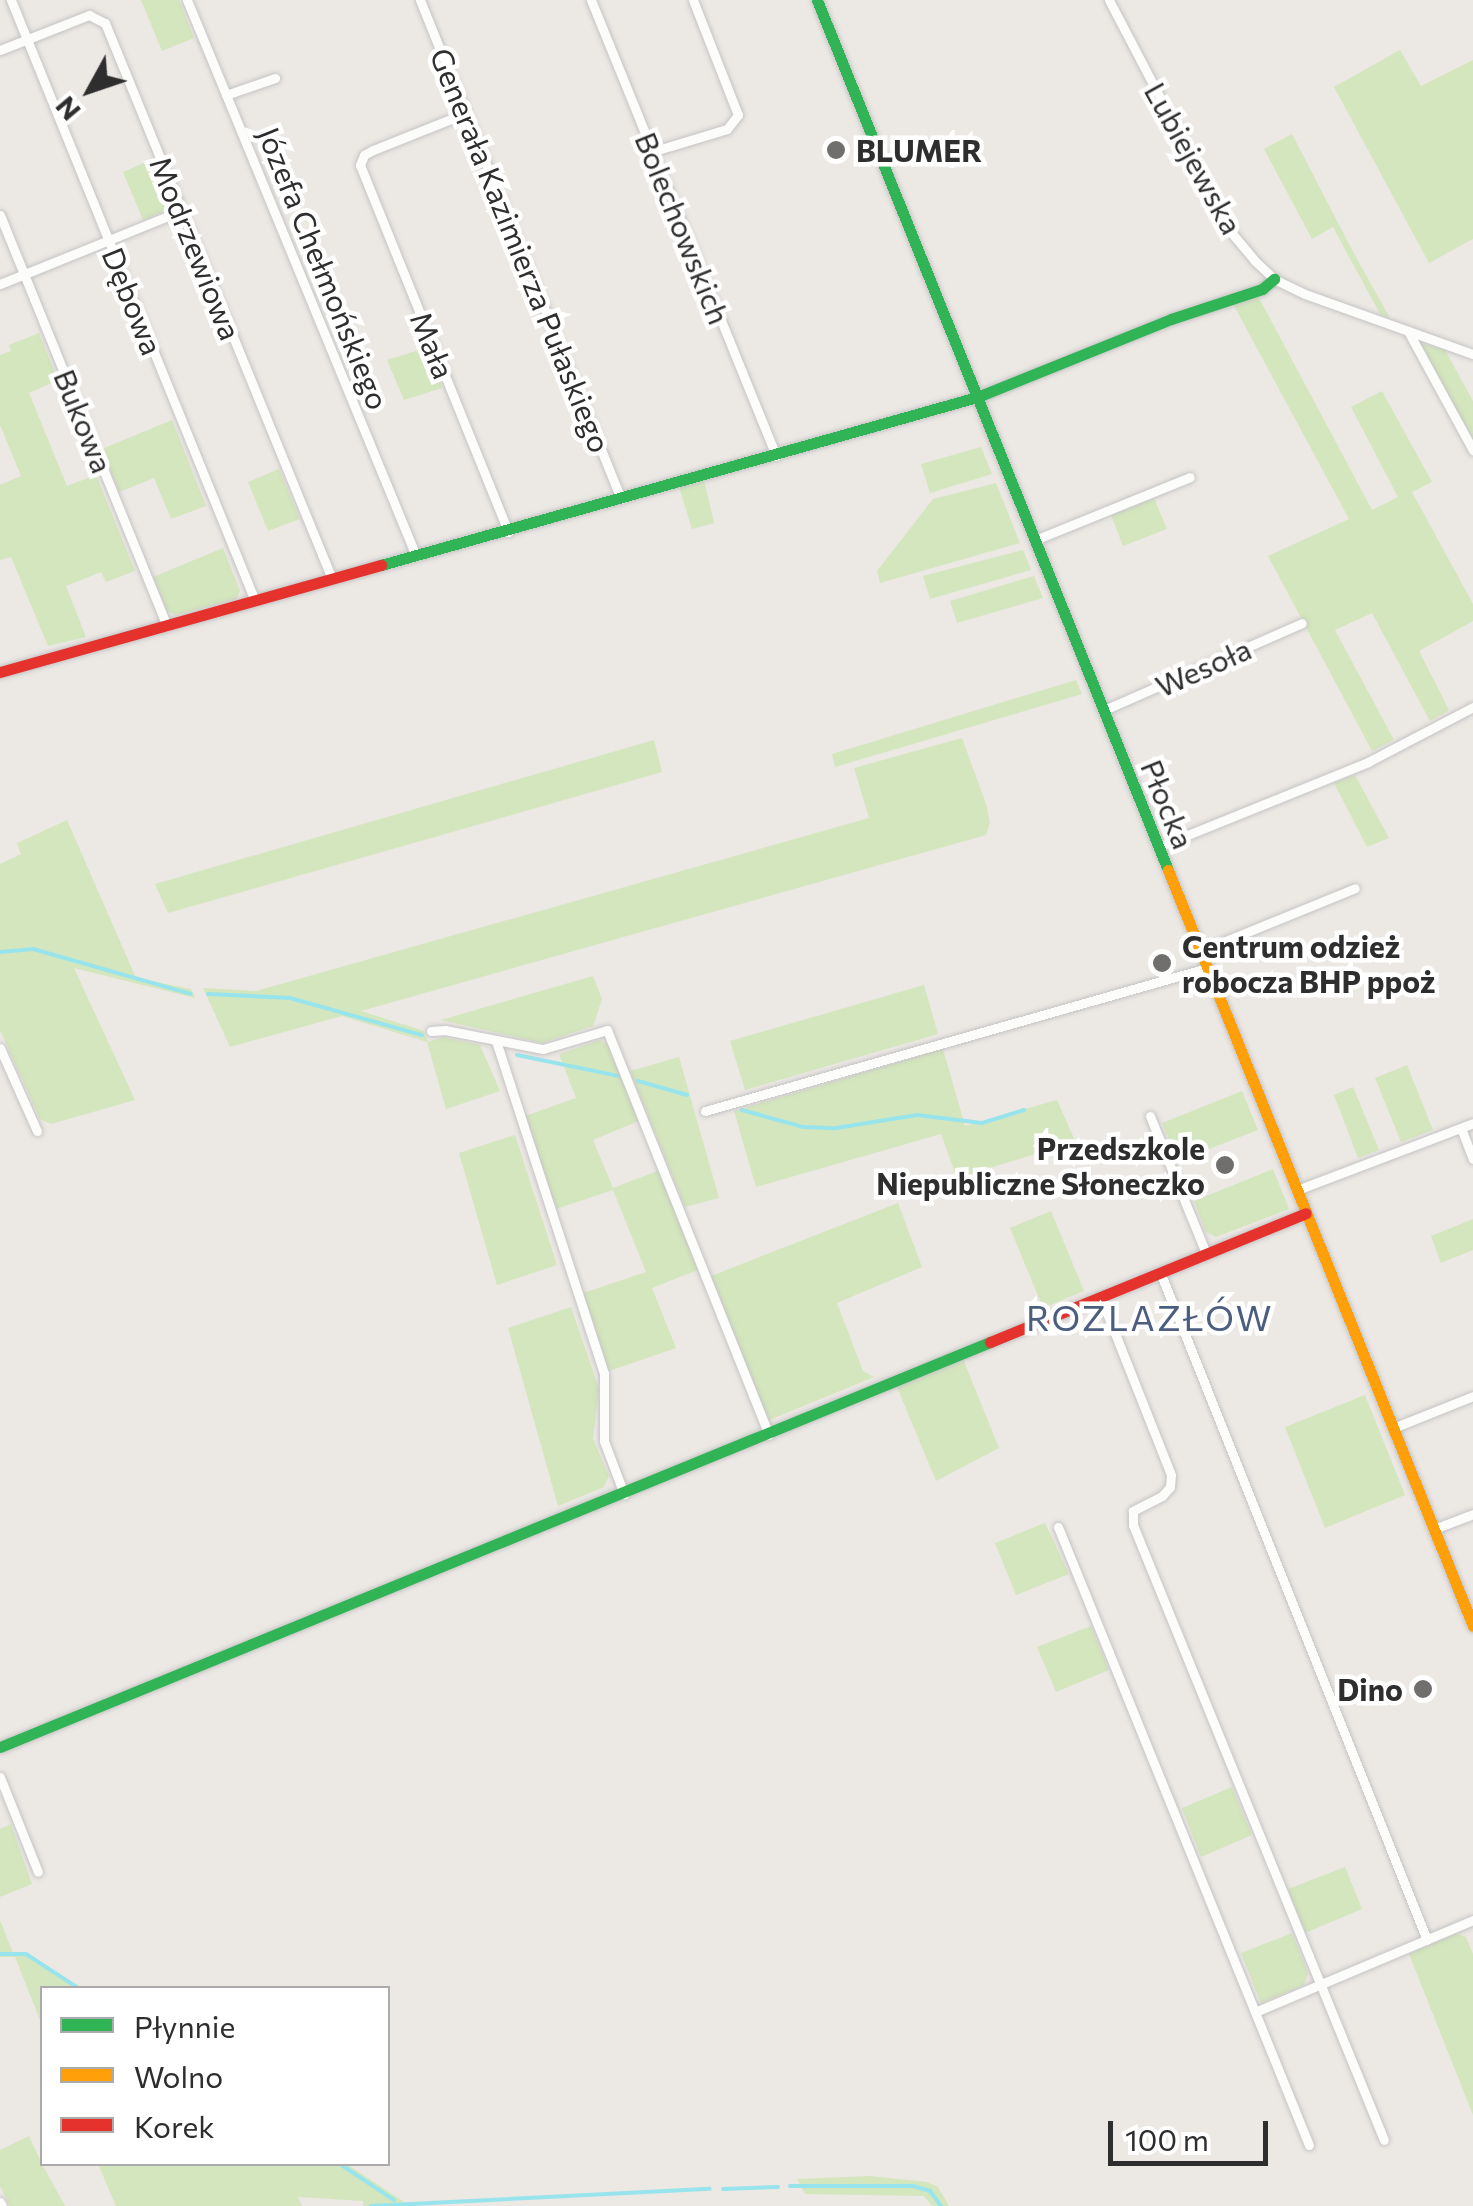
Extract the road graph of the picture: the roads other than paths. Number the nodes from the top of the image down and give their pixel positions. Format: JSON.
{"nodes":[{"id":1,"x":11,"y":0,"type":"edge"},
{"id":2,"x":186,"y":0,"type":"edge"},
{"id":3,"x":420,"y":0,"type":"edge"},
{"id":4,"x":591,"y":0,"type":"edge"},
{"id":5,"x":693,"y":0,"type":"edge"},
{"id":6,"x":817,"y":0,"type":"edge"},
{"id":7,"x":1108,"y":0,"type":"edge"},
{"id":8,"x":26,"y":39,"type":"junction"},
{"id":9,"x":0,"y":50,"type":"edge"},
{"id":10,"x":275,"y":78,"type":"dead end"},
{"id":11,"x":226,"y":96,"type":"junction"},
{"id":12,"x":466,"y":113,"type":"junction"},
{"id":13,"x":652,"y":152,"type":"junction"},
{"id":14,"x":181,"y":211,"type":"junction"},
{"id":15,"x":0,"y":216,"type":"edge"},
{"id":16,"x":108,"y":241,"type":"junction"},
{"id":17,"x":24,"y":274,"type":"junction"},
{"id":18,"x":1274,"y":279,"type":"junction"},
{"id":19,"x":0,"y":284,"type":"edge"},
{"id":20,"x":1408,"y":332,"type":"junction"},
{"id":21,"x":1473,"y":354,"type":"edge"},
{"id":22,"x":977,"y":397,"type":"junction"},
{"id":23,"x":1473,"y":450,"type":"edge"},
{"id":24,"x":776,"y":456,"type":"junction"},
{"id":25,"x":1190,"y":477,"type":"dead end"},
{"id":26,"x":621,"y":499,"type":"junction"},
{"id":27,"x":508,"y":532,"type":"junction"},
{"id":28,"x":1034,"y":540,"type":"junction"},
{"id":29,"x":416,"y":556,"type":"junction"},
{"id":30,"x":332,"y":579,"type":"junction"},
{"id":31,"x":255,"y":601,"type":"junction"},
{"id":32,"x":1302,"y":623,"type":"dead end"},
{"id":33,"x":167,"y":626,"type":"junction"},
{"id":34,"x":0,"y":657,"type":"edge"},
{"id":35,"x":3,"y":671,"type":"edge"},
{"id":36,"x":1473,"y":707,"type":"edge"},
{"id":37,"x":1104,"y":710,"type":"junction"},
{"id":38,"x":1158,"y":847,"type":"junction"},
{"id":39,"x":1355,"y":888,"type":"dead end"},
{"id":40,"x":1201,"y":951,"type":"junction"},
{"id":41,"x":1208,"y":968,"type":"junction"},
{"id":42,"x":431,"y":1031,"type":"dead end"},
{"id":43,"x":496,"y":1041,"type":"junction"},
{"id":44,"x":0,"y":1048,"type":"edge"},
{"id":45,"x":705,"y":1111,"type":"dead end"},
{"id":46,"x":1150,"y":1116,"type":"dead end"},
{"id":47,"x":1473,"y":1123,"type":"edge"},
{"id":48,"x":1461,"y":1128,"type":"junction"},
{"id":49,"x":37,"y":1131,"type":"dead end"},
{"id":50,"x":1473,"y":1159,"type":"edge"},
{"id":51,"x":1298,"y":1190,"type":"junction"},
{"id":52,"x":1306,"y":1213,"type":"junction"},
{"id":53,"x":1206,"y":1253,"type":"junction"},
{"id":54,"x":1160,"y":1272,"type":"junction"},
{"id":55,"x":1100,"y":1298,"type":"junction"},
{"id":56,"x":1473,"y":1396,"type":"edge"},
{"id":57,"x":1394,"y":1428,"type":"junction"},
{"id":58,"x":769,"y":1434,"type":"junction"},
{"id":59,"x":624,"y":1494,"type":"junction"},
{"id":60,"x":1473,"y":1514,"type":"edge"},
{"id":61,"x":1058,"y":1527,"type":"dead end"},
{"id":62,"x":1434,"y":1529,"type":"junction"},
{"id":63,"x":1473,"y":1626,"type":"edge"},
{"id":64,"x":0,"y":1747,"type":"edge"},
{"id":65,"x":0,"y":1777,"type":"edge"},
{"id":66,"x":38,"y":1872,"type":"dead end"},
{"id":67,"x":1473,"y":1920,"type":"edge"},
{"id":68,"x":1427,"y":1940,"type":"junction"},
{"id":69,"x":1319,"y":1984,"type":"junction"},
{"id":70,"x":1255,"y":2012,"type":"junction"},
{"id":71,"x":1384,"y":2140,"type":"dead end"},
{"id":72,"x":1309,"y":2145,"type":"dead end"}],
"edges":[{"from":1,"to":8,"type":"street","name":"Dębowa"},
{"from":2,"to":11,"type":"street","name":"Józefa Chełmońskiego"},
{"from":3,"to":12,"type":"street","name":"Generała Kazimierza Pułaskiego"},
{"from":4,"to":13,"type":"street","name":"Bolechowskich"},
{"from":5,"to":13,"type":"street"},
{"from":6,"to":22,"type":"street","name":"Płocka"},
{"from":7,"to":18,"type":"street","name":"Lubiejewska"},
{"from":8,"to":9,"type":"street","name":"Modrzewiowa"},
{"from":8,"to":14,"type":"street","name":"Modrzewiowa"},
{"from":8,"to":16,"type":"street","name":"Dębowa"},
{"from":10,"to":11,"type":"street"},
{"from":11,"to":29,"type":"street","name":"Józefa Chełmońskiego"},
{"from":12,"to":26,"type":"street","name":"Generała Kazimierza Pułaskiego"},
{"from":12,"to":27,"type":"street","name":"Mała"},
{"from":13,"to":24,"type":"street","name":"Bolechowskich"},
{"from":14,"to":16,"type":"street"},
{"from":14,"to":30,"type":"street","name":"Modrzewiowa"},
{"from":15,"to":17,"type":"street","name":"Bukowa"},
{"from":16,"to":17,"type":"street"},
{"from":16,"to":31,"type":"street","name":"Dębowa"},
{"from":17,"to":19,"type":"street"},
{"from":17,"to":33,"type":"street","name":"Bukowa"},
{"from":18,"to":20,"type":"street","name":"Lubiejewska"},
{"from":18,"to":22,"type":"street"},
{"from":20,"to":21,"type":"street","name":"Lubiejewska"},
{"from":20,"to":23,"type":"street"},
{"from":22,"to":24,"type":"street"},
{"from":22,"to":28,"type":"street","name":"Płocka"},
{"from":24,"to":26,"type":"street"},
{"from":25,"to":28,"type":"street"},
{"from":26,"to":27,"type":"street"},
{"from":27,"to":29,"type":"street"},
{"from":28,"to":37,"type":"street","name":"Płocka"},
{"from":29,"to":30,"type":"street"},
{"from":30,"to":31,"type":"street"},
{"from":31,"to":33,"type":"street"},
{"from":32,"to":37,"type":"street","name":"Wesoła"},
{"from":33,"to":35,"type":"street"},
{"from":34,"to":35,"type":"street"},
{"from":36,"to":38,"type":"street"},
{"from":37,"to":38,"type":"street","name":"Płocka"},
{"from":38,"to":40,"type":"street","name":"Płocka"},
{"from":39,"to":40,"type":"street"},
{"from":40,"to":41,"type":"street","name":"Płocka"},
{"from":41,"to":45,"type":"street"},
{"from":41,"to":51,"type":"street","name":"Płocka"},
{"from":42,"to":43,"type":"street"},
{"from":43,"to":58,"type":"street"},
{"from":43,"to":59,"type":"street"},
{"from":44,"to":49,"type":"street"},
{"from":46,"to":53,"type":"street"},
{"from":47,"to":48,"type":"street"},
{"from":48,"to":50,"type":"street"},
{"from":48,"to":51,"type":"street"},
{"from":51,"to":52,"type":"street","name":"Płocka"},
{"from":52,"to":53,"type":"street"},
{"from":52,"to":57,"type":"street","name":"Płocka"},
{"from":53,"to":54,"type":"street"},
{"from":54,"to":55,"type":"street"},
{"from":54,"to":68,"type":"street"},
{"from":55,"to":58,"type":"street"},
{"from":55,"to":69,"type":"street"},
{"from":56,"to":57,"type":"street"},
{"from":57,"to":62,"type":"street","name":"Płocka"},
{"from":58,"to":59,"type":"street"},
{"from":59,"to":64,"type":"street"},
{"from":60,"to":62,"type":"street"},
{"from":61,"to":70,"type":"street"},
{"from":62,"to":63,"type":"street","name":"Płocka"},
{"from":65,"to":66,"type":"street"},
{"from":67,"to":68,"type":"street"},
{"from":68,"to":69,"type":"street"},
{"from":69,"to":70,"type":"street"},
{"from":69,"to":71,"type":"street"},
{"from":70,"to":72,"type":"street"}]}
